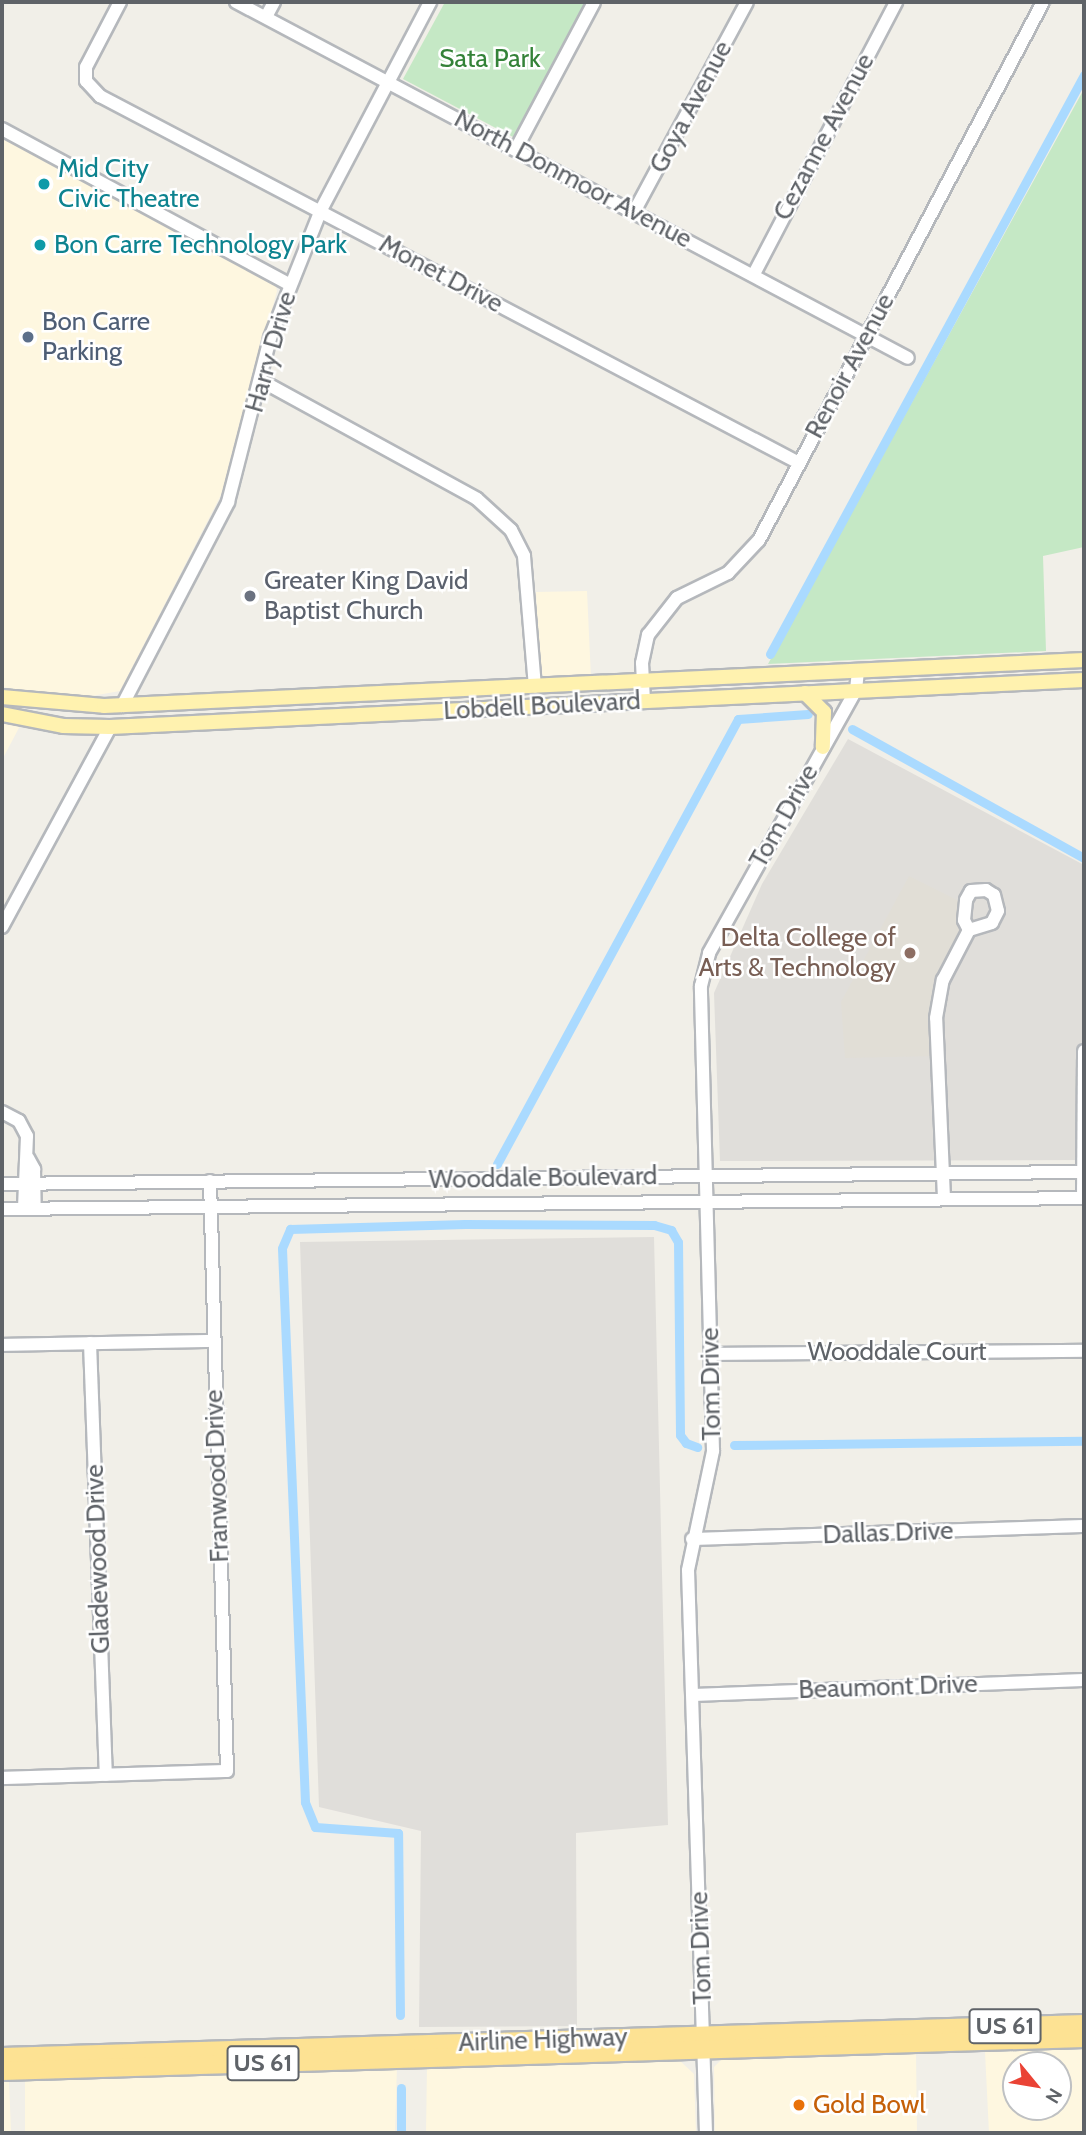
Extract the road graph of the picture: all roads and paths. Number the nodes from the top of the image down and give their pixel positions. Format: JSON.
{"nodes":[{"id":1,"x":120,"y":2,"type":"edge"},
{"id":2,"x":236,"y":2,"type":"edge"},
{"id":3,"x":274,"y":2,"type":"edge"},
{"id":4,"x":430,"y":2,"type":"edge"},
{"id":5,"x":594,"y":2,"type":"edge"},
{"id":6,"x":747,"y":2,"type":"edge"},
{"id":7,"x":896,"y":2,"type":"edge"},
{"id":8,"x":1043,"y":2,"type":"edge"},
{"id":9,"x":266,"y":17,"type":"junction"},
{"id":10,"x":388,"y":82,"type":"junction"},
{"id":11,"x":2,"y":129,"type":"edge"},
{"id":12,"x":516,"y":149,"type":"junction"},
{"id":13,"x":321,"y":210,"type":"junction"},
{"id":14,"x":634,"y":212,"type":"junction"},
{"id":15,"x":754,"y":274,"type":"junction"},
{"id":16,"x":289,"y":284,"type":"junction"},
{"id":17,"x":866,"y":335,"type":"junction"},
{"id":18,"x":908,"y":358,"type":"dead end"},
{"id":19,"x":260,"y":380,"type":"junction"},
{"id":20,"x":799,"y":463,"type":"junction"},
{"id":21,"x":1084,"y":660,"type":"edge"},
{"id":22,"x":1069,"y":661,"type":"junction"},
{"id":23,"x":1027,"y":663,"type":"junction"},
{"id":24,"x":858,"y":671,"type":"junction"},
{"id":25,"x":1077,"y":680,"type":"edge"},
{"id":26,"x":643,"y":682,"type":"junction"},
{"id":27,"x":579,"y":685,"type":"junction"},
{"id":28,"x":976,"y":685,"type":"junction"},
{"id":29,"x":535,"y":687,"type":"junction"},
{"id":30,"x":856,"y":690,"type":"junction"},
{"id":31,"x":805,"y":693,"type":"junction"},
{"id":32,"x":2,"y":697,"type":"edge"},
{"id":33,"x":308,"y":697,"type":"junction"},
{"id":34,"x":645,"y":701,"type":"junction"},
{"id":35,"x":580,"y":704,"type":"junction"},
{"id":36,"x":122,"y":705,"type":"junction"},
{"id":37,"x":2,"y":714,"type":"edge"},
{"id":38,"x":310,"y":717,"type":"junction"},
{"id":39,"x":110,"y":727,"type":"junction"},
{"id":40,"x":823,"y":747,"type":"junction"},
{"id":41,"x":2,"y":927,"type":"edge"},
{"id":42,"x":969,"y":930,"type":"dead end"},
{"id":43,"x":1084,"y":1051,"type":"edge"},
{"id":44,"x":2,"y":1112,"type":"edge"},
{"id":45,"x":943,"y":1172,"type":"junction"},
{"id":46,"x":1083,"y":1172,"type":"edge"},
{"id":47,"x":706,"y":1176,"type":"junction"},
{"id":48,"x":447,"y":1179,"type":"junction"},
{"id":49,"x":210,"y":1181,"type":"junction"},
{"id":50,"x":2,"y":1184,"type":"edge"},
{"id":51,"x":30,"y":1184,"type":"junction"},
{"id":52,"x":944,"y":1198,"type":"junction"},
{"id":53,"x":1084,"y":1198,"type":"edge"},
{"id":54,"x":706,"y":1200,"type":"junction"},
{"id":55,"x":446,"y":1203,"type":"junction"},
{"id":56,"x":210,"y":1207,"type":"junction"},
{"id":57,"x":30,"y":1208,"type":"junction"},
{"id":58,"x":2,"y":1209,"type":"edge"},
{"id":59,"x":213,"y":1341,"type":"junction"},
{"id":60,"x":90,"y":1343,"type":"junction"},
{"id":61,"x":2,"y":1345,"type":"edge"},
{"id":62,"x":1084,"y":1351,"type":"edge"},
{"id":63,"x":711,"y":1354,"type":"junction"},
{"id":64,"x":1084,"y":1526,"type":"edge"},
{"id":65,"x":692,"y":1539,"type":"junction"},
{"id":66,"x":1084,"y":1680,"type":"edge"},
{"id":67,"x":693,"y":1695,"type":"junction"},
{"id":68,"x":106,"y":1775,"type":"junction"},
{"id":69,"x":2,"y":1778,"type":"edge"},
{"id":70,"x":1084,"y":2024,"type":"edge"},
{"id":71,"x":1061,"y":2032,"type":"junction"},
{"id":72,"x":1084,"y":2038,"type":"edge"},
{"id":73,"x":443,"y":2043,"type":"junction"},
{"id":74,"x":704,"y":2043,"type":"junction"},
{"id":75,"x":512,"y":2055,"type":"junction"},
{"id":76,"x":2,"y":2057,"type":"edge"},
{"id":77,"x":378,"y":2059,"type":"junction"},
{"id":78,"x":68,"y":2062,"type":"junction"},
{"id":79,"x":2,"y":2071,"type":"edge"},
{"id":80,"x":706,"y":2133,"type":"edge"}],
"edges":[{"from":1,"to":13,"type":"street","name":"Monet Drive"},
{"from":2,"to":9,"type":"street","name":"North Donmoor Avenue"},
{"from":3,"to":9,"type":"street"},
{"from":4,"to":10,"type":"street","name":"Harry Drive"},
{"from":5,"to":12,"type":"street"},
{"from":6,"to":14,"type":"street","name":"Goya Avenue"},
{"from":7,"to":15,"type":"street","name":"Cezanne Avenue"},
{"from":8,"to":17,"type":"street","name":"Renoir Avenue"},
{"from":9,"to":10,"type":"street","name":"North Donmoor Avenue"},
{"from":10,"to":12,"type":"street","name":"North Donmoor Avenue"},
{"from":10,"to":13,"type":"street","name":"Harry Drive"},
{"from":11,"to":16,"type":"street"},
{"from":12,"to":14,"type":"street","name":"North Donmoor Avenue"},
{"from":13,"to":16,"type":"street","name":"Harry Drive"},
{"from":13,"to":20,"type":"street","name":"Monet Drive"},
{"from":14,"to":15,"type":"street","name":"North Donmoor Avenue"},
{"from":15,"to":17,"type":"street","name":"North Donmoor Avenue"},
{"from":16,"to":19,"type":"street","name":"Harry Drive"},
{"from":17,"to":18,"type":"street","name":"North Donmoor Avenue"},
{"from":17,"to":20,"type":"street","name":"Renoir Avenue"},
{"from":19,"to":29,"type":"street"},
{"from":19,"to":36,"type":"street","name":"Harry Drive"},
{"from":20,"to":26,"type":"street","name":"Renoir Avenue"},
{"from":21,"to":22,"type":"main road","name":"Lobdell Boulevard"},
{"from":22,"to":23,"type":"main road","name":"Lobdell Boulevard"},
{"from":22,"to":25,"type":"main road"},
{"from":23,"to":24,"type":"main road","name":"Lobdell Boulevard"},
{"from":23,"to":28,"type":"main road"},
{"from":24,"to":26,"type":"main road","name":"Lobdell Boulevard"},
{"from":24,"to":30,"type":"street","name":"Tom Drive"},
{"from":25,"to":28,"type":"main road","name":"Lobdell Boulevard"},
{"from":26,"to":27,"type":"main road","name":"Lobdell Boulevard"},
{"from":26,"to":34,"type":"street","name":"Renoir Avenue"},
{"from":27,"to":29,"type":"main road","name":"Lobdell Boulevard"},
{"from":27,"to":35,"type":"street"},
{"from":28,"to":30,"type":"main road","name":"Lobdell Boulevard"},
{"from":29,"to":33,"type":"main road","name":"Lobdell Boulevard"},
{"from":30,"to":31,"type":"main road","name":"Lobdell Boulevard"},
{"from":30,"to":40,"type":"street","name":"Tom Drive"},
{"from":31,"to":34,"type":"main road","name":"Lobdell Boulevard"},
{"from":31,"to":40,"type":"main road"},
{"from":32,"to":36,"type":"main road","name":"Lobdell Boulevard"},
{"from":33,"to":36,"type":"main road","name":"Lobdell Boulevard"},
{"from":33,"to":38,"type":"main road"},
{"from":34,"to":35,"type":"main road","name":"Lobdell Boulevard"},
{"from":35,"to":38,"type":"main road","name":"Lobdell Boulevard"},
{"from":36,"to":39,"type":"main road"},
{"from":37,"to":39,"type":"main road","name":"Lobdell Boulevard"},
{"from":38,"to":39,"type":"main road","name":"Lobdell Boulevard"},
{"from":39,"to":41,"type":"street"},
{"from":40,"to":47,"type":"street","name":"Tom Drive"},
{"from":42,"to":45,"type":"street"},
{"from":43,"to":46,"type":"street"},
{"from":44,"to":51,"type":"street"},
{"from":45,"to":46,"type":"street","name":"Wooddale Boulevard"},
{"from":45,"to":47,"type":"street","name":"Wooddale Boulevard"},
{"from":45,"to":52,"type":"street"},
{"from":46,"to":53,"type":"street"},
{"from":47,"to":48,"type":"street","name":"Wooddale Boulevard"},
{"from":47,"to":54,"type":"street","name":"Tom Drive"},
{"from":48,"to":49,"type":"street","name":"Wooddale Boulevard"},
{"from":48,"to":55,"type":"street"},
{"from":49,"to":51,"type":"street","name":"Wooddale Boulevard"},
{"from":49,"to":56,"type":"street","name":"Franwood Drive"},
{"from":50,"to":51,"type":"street","name":"Wooddale Boulevard"},
{"from":51,"to":57,"type":"street"},
{"from":52,"to":53,"type":"street","name":"Wooddale Boulevard"},
{"from":52,"to":54,"type":"street","name":"Wooddale Boulevard"},
{"from":54,"to":55,"type":"street","name":"Wooddale Boulevard"},
{"from":54,"to":63,"type":"street","name":"Tom Drive"},
{"from":55,"to":56,"type":"street","name":"Wooddale Boulevard"},
{"from":56,"to":57,"type":"street","name":"Wooddale Boulevard"},
{"from":56,"to":59,"type":"street","name":"Franwood Drive"},
{"from":57,"to":58,"type":"street","name":"Wooddale Boulevard"},
{"from":59,"to":60,"type":"street"},
{"from":59,"to":68,"type":"street","name":"Franwood Drive"},
{"from":60,"to":61,"type":"street"},
{"from":60,"to":68,"type":"street","name":"Gladewood Drive"},
{"from":62,"to":63,"type":"street","name":"Wooddale Court"},
{"from":63,"to":65,"type":"street","name":"Tom Drive"},
{"from":64,"to":65,"type":"street","name":"Dallas Drive"},
{"from":65,"to":67,"type":"street","name":"Tom Drive"},
{"from":66,"to":67,"type":"street","name":"Beaumont Drive"},
{"from":67,"to":74,"type":"street","name":"Tom Drive"},
{"from":68,"to":69,"type":"street"},
{"from":70,"to":71,"type":"highway","name":"Airline Highway","number":"US 61"},
{"from":71,"to":72,"type":"highway","name":"Airline Highway","number":"US 61"},
{"from":71,"to":74,"type":"highway","name":"Airline Highway","number":"US 61"},
{"from":73,"to":74,"type":"highway","name":"Airline Highway","number":"US 61"},
{"from":73,"to":75,"type":"highway"},
{"from":73,"to":77,"type":"highway"},
{"from":73,"to":78,"type":"highway","name":"Airline Highway","number":"US 61"},
{"from":74,"to":75,"type":"highway","name":"Airline Highway","number":"US 61"},
{"from":74,"to":80,"type":"street","name":"Tom Drive"},
{"from":75,"to":77,"type":"highway","name":"Airline Highway","number":"US 61"},
{"from":76,"to":78,"type":"highway","name":"Airline Highway","number":"US 61"},
{"from":77,"to":78,"type":"highway","name":"Airline Highway","number":"US 61"},
{"from":78,"to":79,"type":"highway","name":"Airline Highway","number":"US 61"}]}
